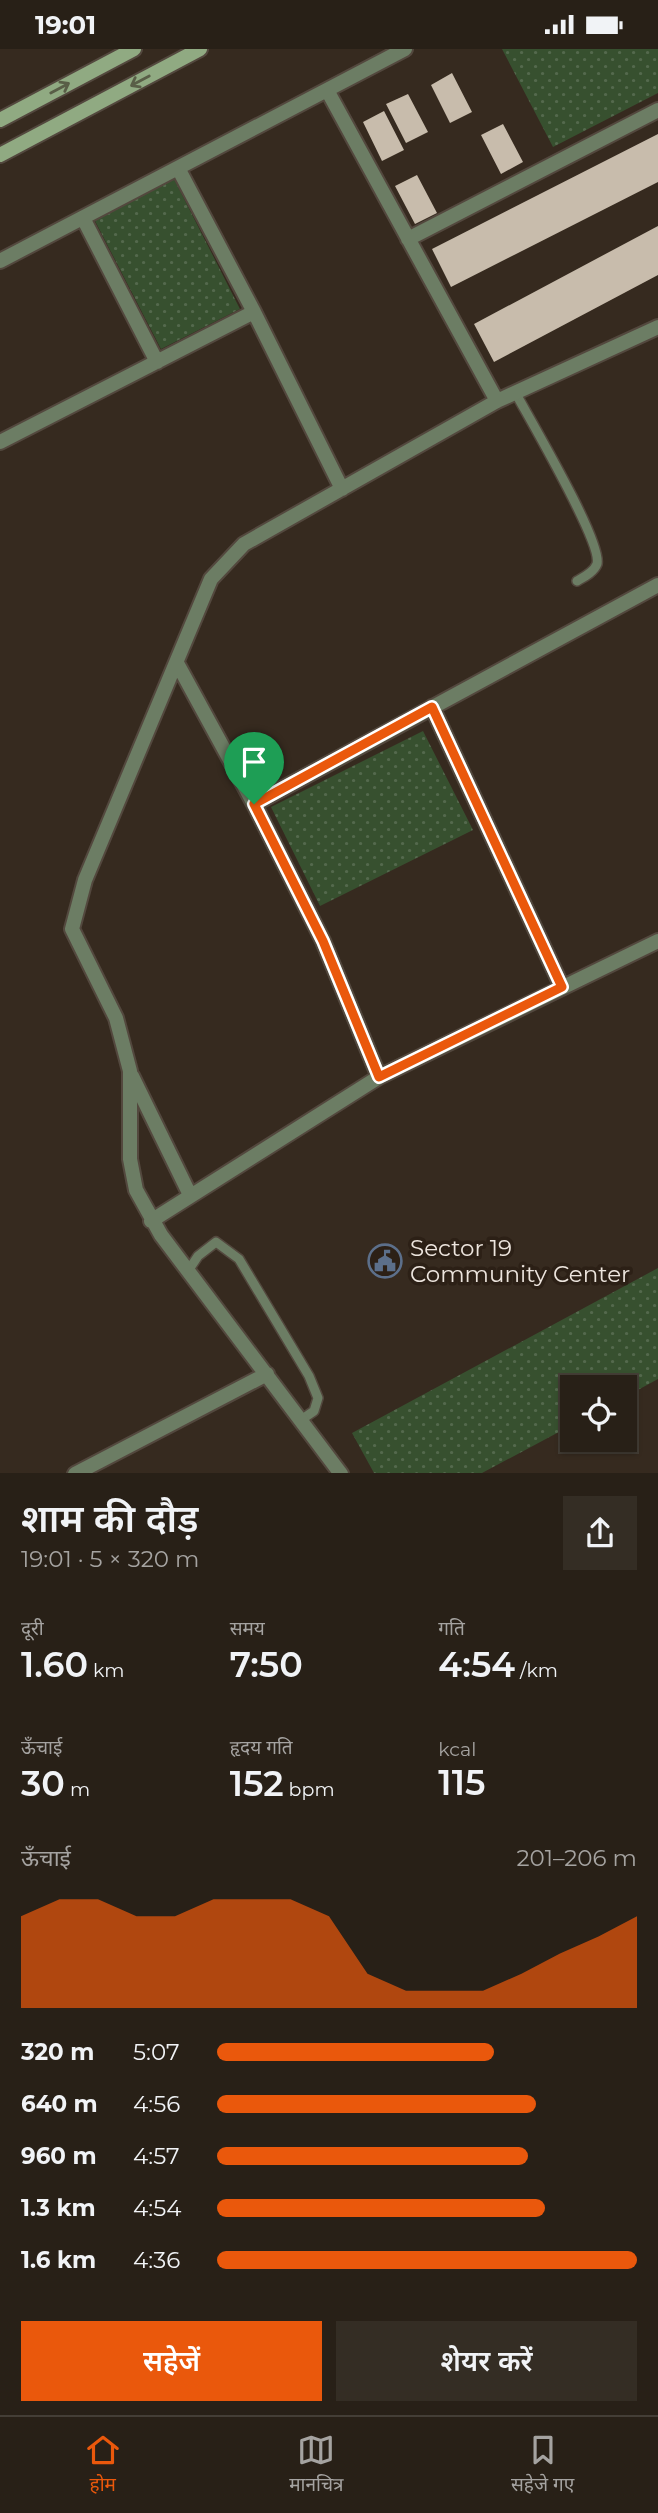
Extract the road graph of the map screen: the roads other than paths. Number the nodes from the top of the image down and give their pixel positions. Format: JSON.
{"nodes":[{"id":1,"x":134,"y":49,"type":"edge"},
{"id":2,"x":200,"y":49,"type":"edge"},
{"id":3,"x":405,"y":49,"type":"edge"},
{"id":4,"x":327,"y":90,"type":"junction"},
{"id":5,"x":658,"y":110,"type":"edge"},
{"id":6,"x":0,"y":120,"type":"edge"},
{"id":7,"x":0,"y":155,"type":"edge"},
{"id":8,"x":178,"y":168,"type":"junction"},
{"id":9,"x":83,"y":218,"type":"junction"},
{"id":10,"x":408,"y":239,"type":"junction"},
{"id":11,"x":0,"y":261,"type":"edge"},
{"id":12,"x":254,"y":313,"type":"junction"},
{"id":13,"x":658,"y":327,"type":"edge"},
{"id":14,"x":157,"y":362,"type":"junction"},
{"id":15,"x":515,"y":392,"type":"junction"},
{"id":16,"x":497,"y":401,"type":"junction"},
{"id":17,"x":0,"y":442,"type":"edge"},
{"id":18,"x":342,"y":489,"type":"junction"},
{"id":19,"x":577,"y":581,"type":"dead end"},
{"id":20,"x":658,"y":585,"type":"edge"},
{"id":21,"x":177,"y":663,"type":"junction"},
{"id":22,"x":432,"y":707,"type":"junction"},
{"id":23,"x":254,"y":804,"type":"junction"},
{"id":24,"x":658,"y":941,"type":"edge"},
{"id":25,"x":562,"y":987,"type":"junction"},
{"id":26,"x":130,"y":1071,"type":"junction"},
{"id":27,"x":379,"y":1077,"type":"junction"},
{"id":28,"x":190,"y":1195,"type":"junction"},
{"id":29,"x":151,"y":1221,"type":"junction"},
{"id":30,"x":188,"y":1271,"type":"junction"},
{"id":31,"x":267,"y":1374,"type":"junction"},
{"id":32,"x":301,"y":1420,"type":"junction"},
{"id":33,"x":75,"y":1473,"type":"edge"},
{"id":34,"x":341,"y":1473,"type":"edge"}],
"edges":[{"from":6,"to":1,"type":"main road","one_way":true},
{"from":2,"to":7,"type":"main road","one_way":true},
{"from":3,"to":4,"type":"street"},
{"from":4,"to":8,"type":"street"},
{"from":4,"to":10,"type":"street"},
{"from":5,"to":10,"type":"street"},
{"from":8,"to":9,"type":"street"},
{"from":8,"to":12,"type":"street"},
{"from":9,"to":11,"type":"street"},
{"from":9,"to":14,"type":"street"},
{"from":10,"to":16,"type":"street"},
{"from":12,"to":14,"type":"street"},
{"from":12,"to":18,"type":"street"},
{"from":13,"to":15,"type":"street"},
{"from":14,"to":17,"type":"street"},
{"from":15,"to":16,"type":"street"},
{"from":15,"to":19,"type":"lane"},
{"from":16,"to":18,"type":"street"},
{"from":18,"to":21,"type":"street"},
{"from":20,"to":22,"type":"street"},
{"from":21,"to":23,"type":"street"},
{"from":21,"to":26,"type":"street"},
{"from":22,"to":23,"type":"street"},
{"from":22,"to":25,"type":"street"},
{"from":23,"to":27,"type":"street"},
{"from":24,"to":25,"type":"street"},
{"from":25,"to":27,"type":"street"},
{"from":26,"to":28,"type":"street"},
{"from":26,"to":29,"type":"street"},
{"from":27,"to":28,"type":"street"},
{"from":28,"to":29,"type":"street"},
{"from":29,"to":30,"type":"street"},
{"from":30,"to":31,"type":"street"},
{"from":30,"to":32,"type":"lane"},
{"from":31,"to":32,"type":"street"},
{"from":31,"to":33,"type":"street"},
{"from":32,"to":34,"type":"street"}]}
